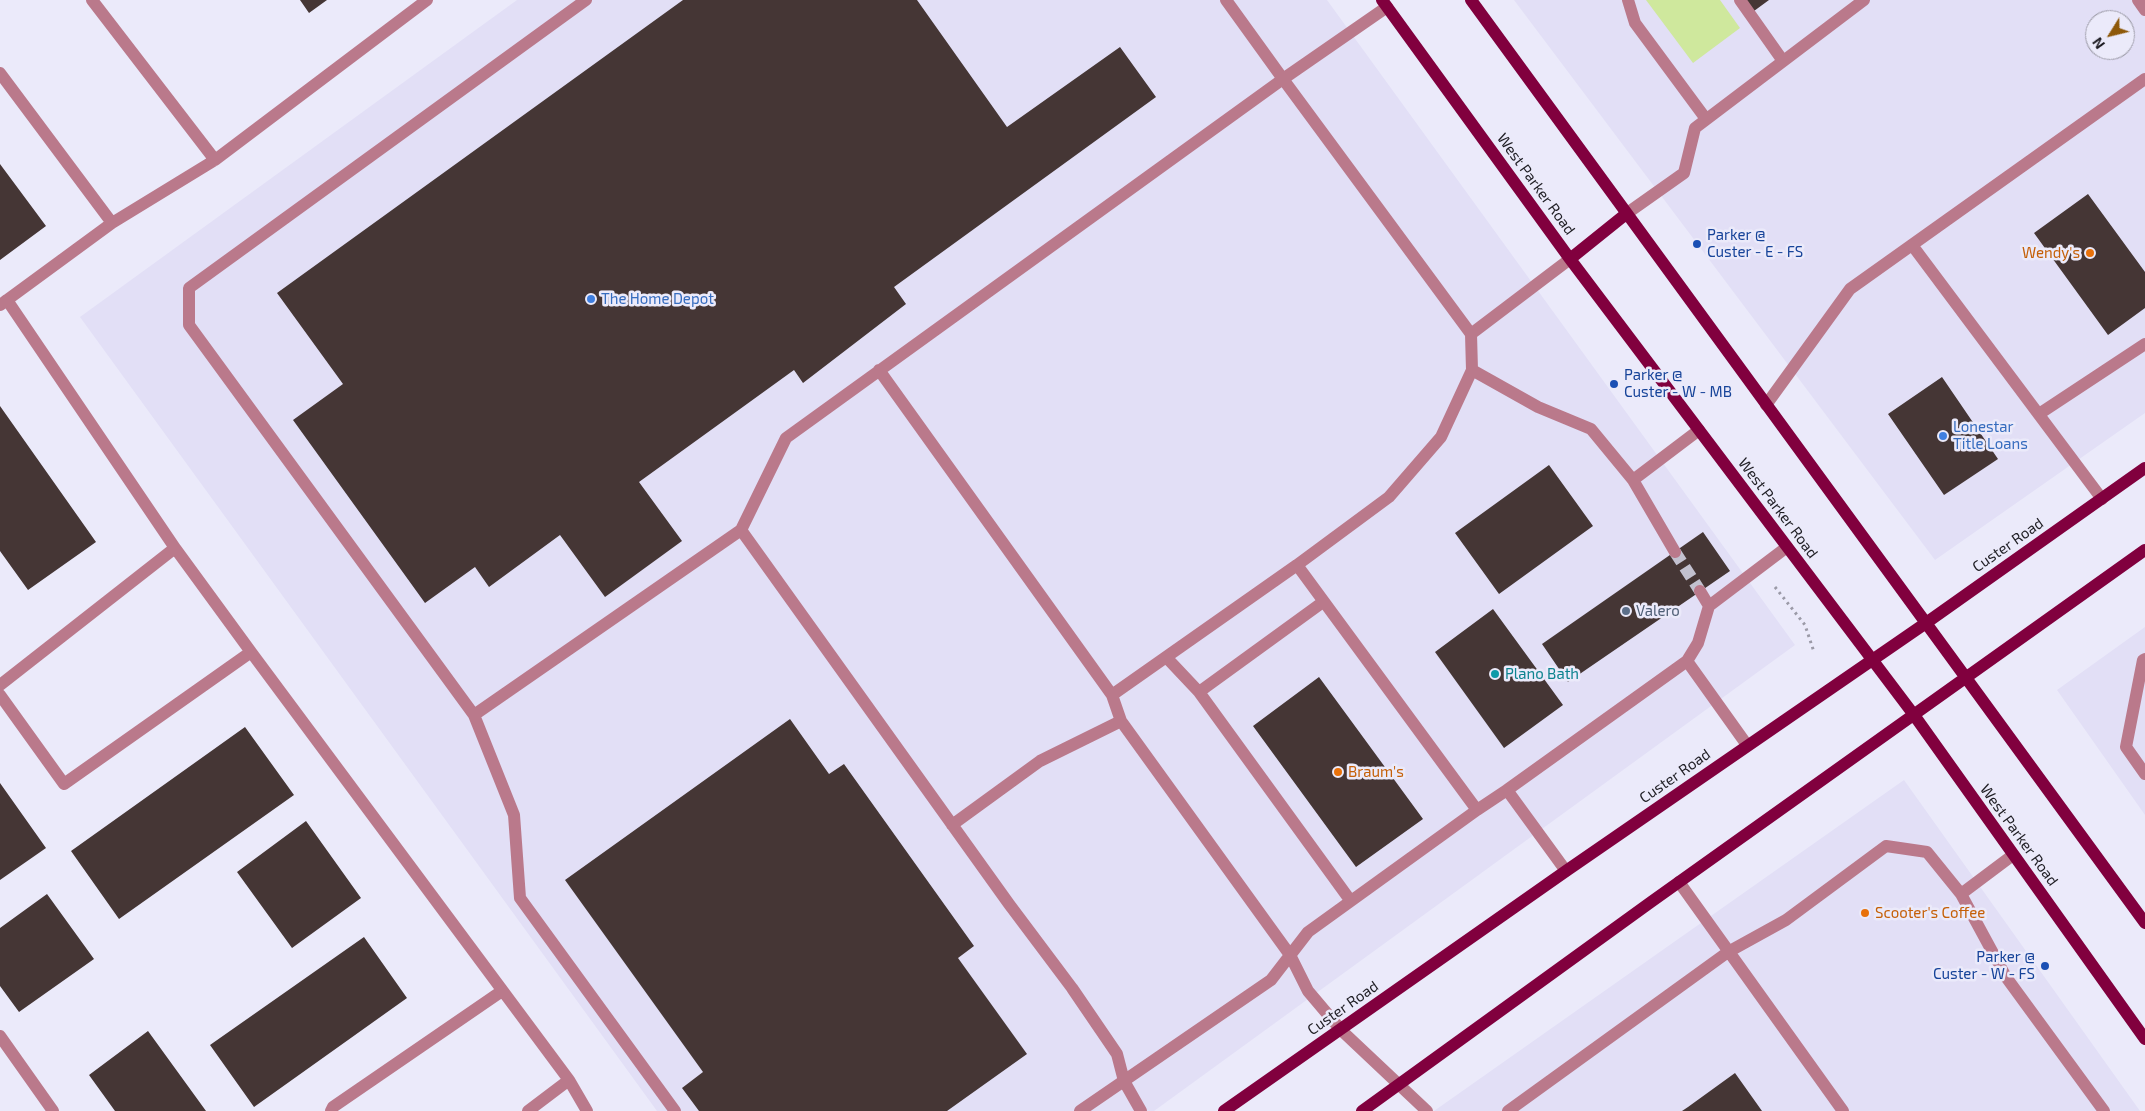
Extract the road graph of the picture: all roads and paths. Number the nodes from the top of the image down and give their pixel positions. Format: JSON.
{"nodes":[{"id":1,"x":92,"y":0,"type":"edge"},
{"id":2,"x":427,"y":0,"type":"edge"},
{"id":3,"x":586,"y":0,"type":"edge"},
{"id":4,"x":1226,"y":0,"type":"edge"},
{"id":5,"x":1628,"y":0,"type":"edge"},
{"id":6,"x":1740,"y":0,"type":"edge"},
{"id":7,"x":1864,"y":0,"type":"edge"},
{"id":8,"x":2138,"y":0,"type":"edge"},
{"id":9,"x":1477,"y":2,"type":"edge"},
{"id":10,"x":1384,"y":4,"type":"edge"},
{"id":11,"x":2145,"y":10,"type":"edge"},
{"id":12,"x":1783,"y":61,"type":"junction"},
{"id":13,"x":0,"y":73,"type":"edge"},
{"id":14,"x":2145,"y":79,"type":"edge"},
{"id":15,"x":1283,"y":80,"type":"junction"},
{"id":16,"x":1706,"y":120,"type":"junction"},
{"id":17,"x":214,"y":160,"type":"junction"},
{"id":18,"x":1626,"y":214,"type":"junction"},
{"id":19,"x":112,"y":223,"type":"junction"},
{"id":20,"x":1912,"y":245,"type":"junction"},
{"id":21,"x":1570,"y":259,"type":"junction"},
{"id":22,"x":4,"y":303,"type":"edge"},
{"id":23,"x":1471,"y":334,"type":"junction"},
{"id":24,"x":2145,"y":344,"type":"edge"},
{"id":25,"x":879,"y":370,"type":"junction"},
{"id":26,"x":1472,"y":370,"type":"junction"},
{"id":27,"x":1766,"y":405,"type":"junction"},
{"id":28,"x":2039,"y":414,"type":"junction"},
{"id":29,"x":1699,"y":430,"type":"junction"},
{"id":30,"x":2145,"y":468,"type":"edge"},
{"id":31,"x":1632,"y":480,"type":"junction"},
{"id":32,"x":2102,"y":498,"type":"junction"},
{"id":33,"x":741,"y":530,"type":"junction"},
{"id":34,"x":1787,"y":547,"type":"junction"},
{"id":35,"x":175,"y":548,"type":"junction"},
{"id":36,"x":2145,"y":550,"type":"edge"},
{"id":37,"x":1674,"y":552,"type":"tunnel mouth"},
{"id":38,"x":1297,"y":565,"type":"junction"},
{"id":39,"x":1760,"y":568,"type":"junction"},
{"id":40,"x":1700,"y":591,"type":"tunnel mouth"},
{"id":41,"x":1323,"y":602,"type":"junction"},
{"id":42,"x":1709,"y":606,"type":"junction"},
{"id":43,"x":1926,"y":623,"type":"junction"},
{"id":44,"x":251,"y":652,"type":"junction"},
{"id":45,"x":1814,"y":652,"type":"dead end"},
{"id":46,"x":1166,"y":657,"type":"junction"},
{"id":47,"x":2145,"y":659,"type":"edge"},
{"id":48,"x":1872,"y":660,"type":"junction"},
{"id":49,"x":1687,"y":661,"type":"junction"},
{"id":50,"x":1966,"y":677,"type":"junction"},
{"id":51,"x":0,"y":685,"type":"edge"},
{"id":52,"x":1199,"y":692,"type":"junction"},
{"id":53,"x":0,"y":695,"type":"edge"},
{"id":54,"x":1112,"y":695,"type":"junction"},
{"id":55,"x":474,"y":715,"type":"junction"},
{"id":56,"x":1914,"y":715,"type":"junction"},
{"id":57,"x":1121,"y":721,"type":"junction"},
{"id":58,"x":1747,"y":746,"type":"junction"},
{"id":59,"x":2145,"y":774,"type":"edge"},
{"id":60,"x":1507,"y":790,"type":"junction"},
{"id":61,"x":1477,"y":810,"type":"junction"},
{"id":62,"x":952,"y":825,"type":"junction"},
{"id":63,"x":2014,"y":855,"type":"junction"},
{"id":64,"x":1566,"y":871,"type":"junction"},
{"id":65,"x":1679,"y":882,"type":"junction"},
{"id":66,"x":1961,"y":894,"type":"junction"},
{"id":67,"x":1350,"y":900,"type":"junction"},
{"id":68,"x":2145,"y":923,"type":"edge"},
{"id":69,"x":1728,"y":952,"type":"junction"},
{"id":70,"x":1290,"y":955,"type":"junction"},
{"id":71,"x":502,"y":991,"type":"junction"},
{"id":72,"x":1341,"y":1030,"type":"junction"},
{"id":73,"x":0,"y":1036,"type":"edge"},
{"id":74,"x":2145,"y":1039,"type":"edge"},
{"id":75,"x":569,"y":1080,"type":"junction"},
{"id":76,"x":1124,"y":1081,"type":"junction"},
{"id":77,"x":1399,"y":1085,"type":"junction"},
{"id":78,"x":53,"y":1111,"type":"edge"},
{"id":79,"x":331,"y":1111,"type":"edge"},
{"id":80,"x":528,"y":1111,"type":"edge"},
{"id":81,"x":587,"y":1111,"type":"edge"},
{"id":82,"x":675,"y":1111,"type":"edge"},
{"id":83,"x":1080,"y":1111,"type":"edge"},
{"id":84,"x":1141,"y":1111,"type":"edge"},
{"id":85,"x":1224,"y":1111,"type":"edge"},
{"id":86,"x":1362,"y":1111,"type":"edge"},
{"id":87,"x":1427,"y":1111,"type":"edge"},
{"id":88,"x":1508,"y":1111,"type":"edge"},
{"id":89,"x":1843,"y":1111,"type":"edge"},
{"id":90,"x":2104,"y":1111,"type":"edge"}],
"edges":[{"from":1,"to":17,"type":"lane"},
{"from":2,"to":17,"type":"lane"},
{"from":3,"to":55,"type":"lane"},
{"from":4,"to":15,"type":"lane"},
{"from":5,"to":16,"type":"lane"},
{"from":6,"to":12,"type":"lane"},
{"from":7,"to":12,"type":"lane"},
{"from":8,"to":11,"type":"lane"},
{"from":9,"to":18,"type":"main road"},
{"from":10,"to":15,"type":"lane"},
{"from":10,"to":21,"type":"main road","name":"West Parker Road"},
{"from":12,"to":16,"type":"lane"},
{"from":13,"to":19,"type":"lane"},
{"from":14,"to":20,"type":"lane"},
{"from":15,"to":23,"type":"lane"},
{"from":15,"to":25,"type":"lane"},
{"from":16,"to":18,"type":"lane"},
{"from":17,"to":19,"type":"lane"},
{"from":18,"to":21,"type":"main road"},
{"from":18,"to":27,"type":"main road"},
{"from":19,"to":22,"type":"lane"},
{"from":20,"to":27,"type":"lane"},
{"from":20,"to":28,"type":"lane"},
{"from":21,"to":23,"type":"lane"},
{"from":21,"to":29,"type":"main road","name":"West Parker Road"},
{"from":22,"to":35,"type":"lane"},
{"from":23,"to":26,"type":"lane"},
{"from":24,"to":28,"type":"lane"},
{"from":25,"to":33,"type":"lane"},
{"from":25,"to":54,"type":"lane"},
{"from":26,"to":31,"type":"lane"},
{"from":26,"to":38,"type":"lane"},
{"from":27,"to":43,"type":"main road"},
{"from":28,"to":32,"type":"lane"},
{"from":29,"to":31,"type":"lane"},
{"from":29,"to":34,"type":"main road","name":"West Parker Road"},
{"from":30,"to":32,"type":"main road","name":"Custer Road"},
{"from":31,"to":37,"type":"lane"},
{"from":32,"to":43,"type":"main road","name":"Custer Road"},
{"from":33,"to":55,"type":"lane"},
{"from":33,"to":62,"type":"lane"},
{"from":34,"to":39,"type":"lane"},
{"from":34,"to":48,"type":"main road","name":"West Parker Road"},
{"from":35,"to":44,"type":"lane"},
{"from":35,"to":51,"type":"lane"},
{"from":36,"to":50,"type":"main road"},
{"from":38,"to":41,"type":"lane"},
{"from":38,"to":46,"type":"lane"},
{"from":39,"to":42,"type":"lane"},
{"from":39,"to":45,"type":"path"},
{"from":40,"to":42,"type":"lane"},
{"from":41,"to":52,"type":"lane"},
{"from":41,"to":61,"type":"lane"},
{"from":42,"to":49,"type":"lane"},
{"from":43,"to":48,"type":"main road","name":"Custer Road"},
{"from":43,"to":50,"type":"main road"},
{"from":44,"to":53,"type":"lane"},
{"from":44,"to":71,"type":"lane"},
{"from":46,"to":52,"type":"lane"},
{"from":46,"to":54,"type":"lane"},
{"from":47,"to":59,"type":"lane"},
{"from":48,"to":56,"type":"main road","name":"West Parker Road"},
{"from":48,"to":58,"type":"main road","name":"Custer Road"},
{"from":49,"to":58,"type":"lane"},
{"from":49,"to":60,"type":"lane"},
{"from":50,"to":56,"type":"main road"},
{"from":50,"to":68,"type":"main road"},
{"from":52,"to":67,"type":"lane"},
{"from":54,"to":57,"type":"lane"},
{"from":55,"to":82,"type":"lane"},
{"from":56,"to":63,"type":"main road","name":"West Parker Road"},
{"from":56,"to":65,"type":"main road"},
{"from":57,"to":62,"type":"lane"},
{"from":57,"to":70,"type":"lane"},
{"from":58,"to":64,"type":"main road","name":"Custer Road"},
{"from":60,"to":61,"type":"lane"},
{"from":60,"to":64,"type":"lane"},
{"from":61,"to":67,"type":"lane"},
{"from":62,"to":76,"type":"lane"},
{"from":63,"to":66,"type":"lane"},
{"from":63,"to":74,"type":"main road","name":"West Parker Road"},
{"from":64,"to":72,"type":"main road","name":"Custer Road"},
{"from":65,"to":69,"type":"lane"},
{"from":65,"to":77,"type":"main road"},
{"from":66,"to":69,"type":"lane"},
{"from":66,"to":90,"type":"lane"},
{"from":67,"to":70,"type":"lane"},
{"from":69,"to":88,"type":"lane"},
{"from":69,"to":89,"type":"lane"},
{"from":70,"to":72,"type":"lane"},
{"from":70,"to":76,"type":"lane"},
{"from":71,"to":75,"type":"lane"},
{"from":71,"to":79,"type":"lane"},
{"from":72,"to":77,"type":"lane"},
{"from":72,"to":85,"type":"main road","name":"Custer Road"},
{"from":73,"to":78,"type":"lane"},
{"from":75,"to":80,"type":"lane"},
{"from":75,"to":81,"type":"lane"},
{"from":76,"to":83,"type":"lane"},
{"from":76,"to":84,"type":"lane"},
{"from":77,"to":86,"type":"main road"},
{"from":77,"to":87,"type":"lane"}]}
